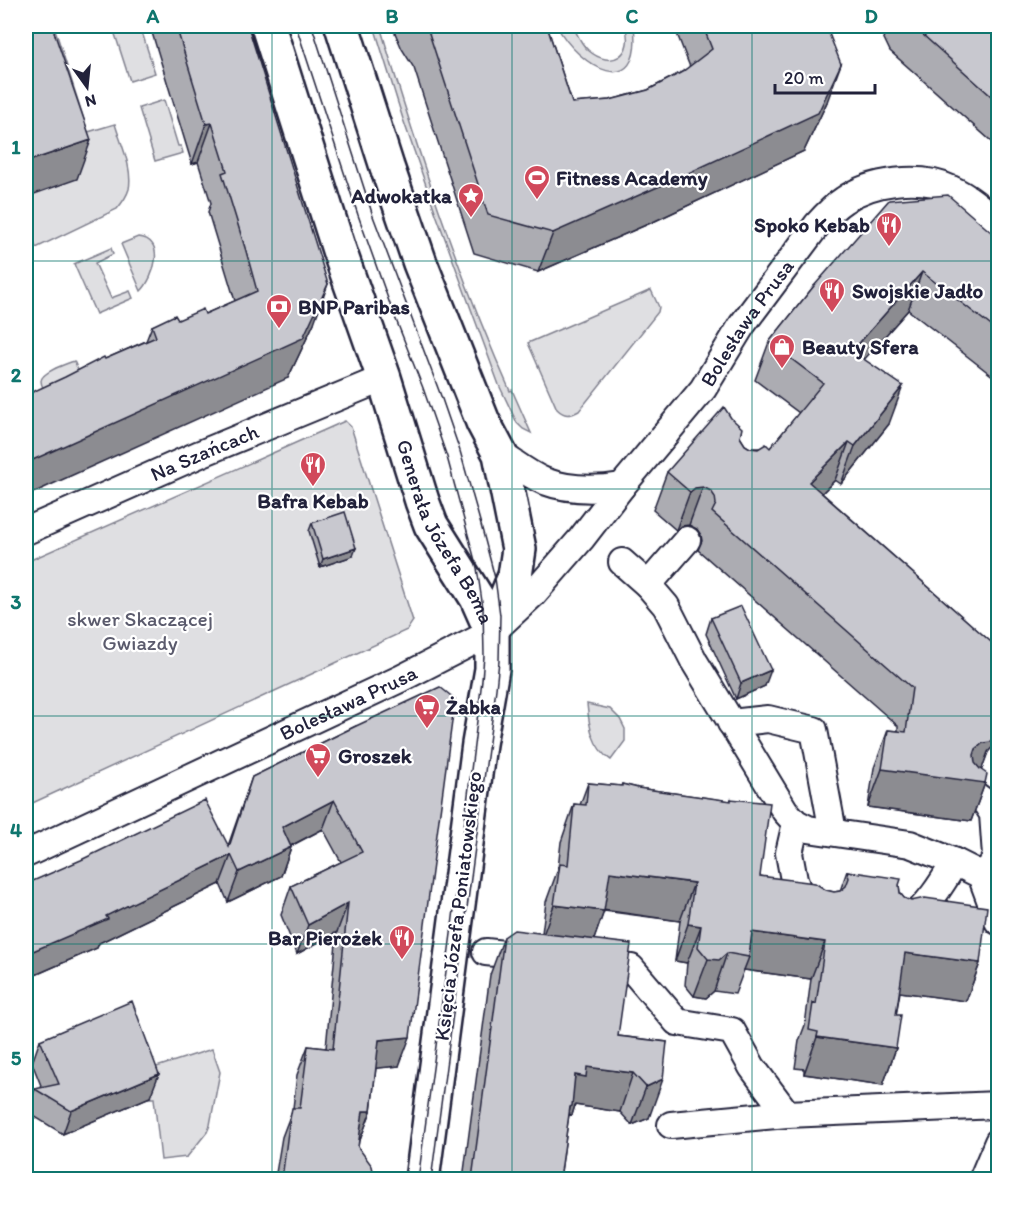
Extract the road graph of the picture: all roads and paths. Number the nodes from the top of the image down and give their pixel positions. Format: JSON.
{"nodes":[{"id":1,"x":268,"y":26,"type":"edge"},
{"id":2,"x":342,"y":26,"type":"edge"},
{"id":3,"x":999,"y":225,"type":"edge"},
{"id":4,"x":384,"y":378,"type":"junction"},
{"id":5,"x":500,"y":454,"type":"junction"},
{"id":6,"x":622,"y":486,"type":"junction"},
{"id":7,"x":26,"y":531,"type":"edge"},
{"id":8,"x":687,"y":540,"type":"dead end"},
{"id":9,"x":622,"y":562,"type":"dead end"},
{"id":10,"x":648,"y":585,"type":"junction"},
{"id":11,"x":492,"y":632,"type":"junction"},
{"id":12,"x":731,"y":723,"type":"junction"},
{"id":13,"x":975,"y":795,"type":"edge"},
{"id":14,"x":796,"y":823,"type":"junction"},
{"id":15,"x":832,"y":832,"type":"junction"},
{"id":16,"x":26,"y":854,"type":"edge"},
{"id":17,"x":955,"y":862,"type":"junction"},
{"id":18,"x":981,"y":874,"type":"junction"},
{"id":19,"x":820,"y":915,"type":"edge"},
{"id":20,"x":999,"y":921,"type":"edge"},
{"id":21,"x":900,"y":924,"type":"edge"},
{"id":22,"x":486,"y":952,"type":"dead end"},
{"id":23,"x":999,"y":1105,"type":"edge"},
{"id":24,"x":787,"y":1114,"type":"junction"},
{"id":25,"x":671,"y":1125,"type":"dead end"},
{"id":26,"x":999,"y":1142,"type":"edge"},
{"id":27,"x":422,"y":1179,"type":"edge"},
{"id":28,"x":982,"y":1179,"type":"edge"}],
"edges":[{"from":1,"to":4,"type":"street","name":"Generała Józefa Bema"},
{"from":2,"to":5,"type":"street","name":"Generała Józefa Bema"},
{"from":3,"to":6,"type":"street","name":"Bolesława Prusa"},
{"from":4,"to":7,"type":"street","name":"Na Szańcach"},
{"from":4,"to":11,"type":"street","name":"Generała Józefa Bema"},
{"from":5,"to":6,"type":"street"},
{"from":5,"to":11,"type":"street","name":"Generała Józefa Bema"},
{"from":6,"to":11,"type":"street","name":"Bolesława Prusa"},
{"from":8,"to":10,"type":"street"},
{"from":9,"to":10,"type":"street"},
{"from":10,"to":12,"type":"street"},
{"from":11,"to":16,"type":"street","name":"Bolesława Prusa"},
{"from":11,"to":27,"type":"street","name":"Księcia Józefa Poniatowskiego"},
{"from":12,"to":14,"type":"street"},
{"from":12,"to":15,"type":"street"},
{"from":13,"to":18,"type":"street"},
{"from":14,"to":15,"type":"street"},
{"from":14,"to":19,"type":"street"},
{"from":15,"to":17,"type":"street"},
{"from":17,"to":18,"type":"street"},
{"from":17,"to":21,"type":"street"},
{"from":18,"to":20,"type":"street"},
{"from":22,"to":24,"type":"street"},
{"from":23,"to":24,"type":"street"},
{"from":24,"to":25,"type":"street"},
{"from":26,"to":28,"type":"street"}]}
